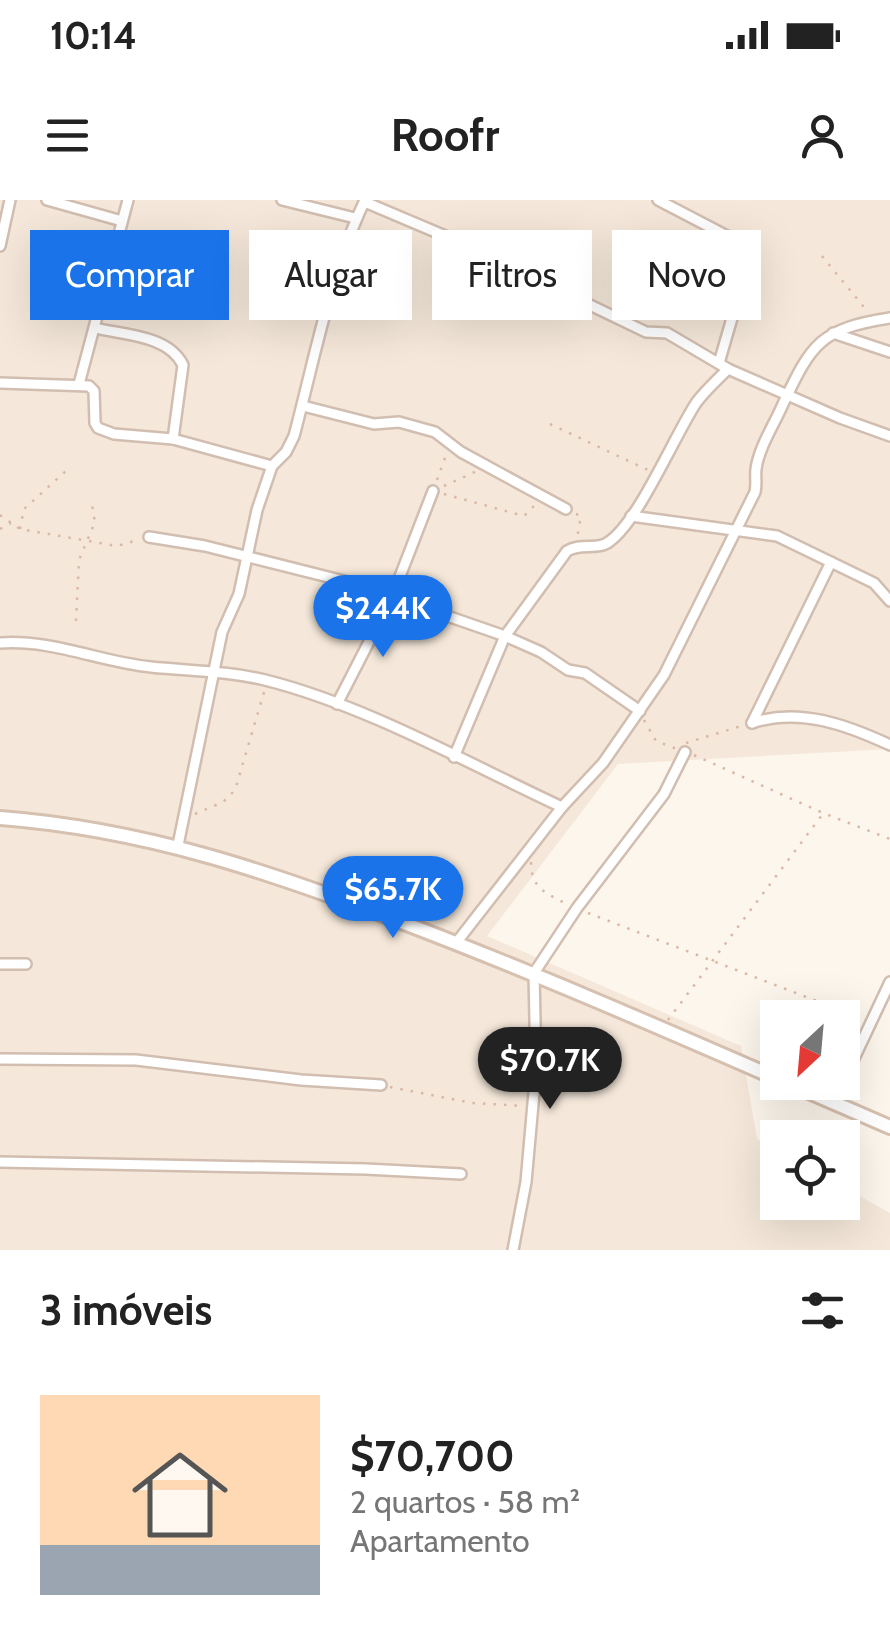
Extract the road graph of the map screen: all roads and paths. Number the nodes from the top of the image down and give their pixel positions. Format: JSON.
{"nodes":[{"id":1,"x":10,"y":200,"type":"edge"},
{"id":2,"x":47,"y":200,"type":"edge"},
{"id":3,"x":128,"y":200,"type":"edge"},
{"id":4,"x":282,"y":200,"type":"edge"},
{"id":5,"x":658,"y":200,"type":"edge"},
{"id":6,"x":365,"y":201,"type":"edge"},
{"id":7,"x":355,"y":218,"type":"junction"},
{"id":8,"x":122,"y":221,"type":"junction"},
{"id":9,"x":0,"y":246,"type":"edge"},
{"id":10,"x":822,"y":256,"type":"dead end"},
{"id":11,"x":890,"y":318,"type":"edge"},
{"id":12,"x":876,"y":320,"type":"junction"},
{"id":13,"x":94,"y":328,"type":"junction"},
{"id":14,"x":833,"y":333,"type":"junction"},
{"id":15,"x":890,"y":352,"type":"edge"},
{"id":16,"x":723,"y":366,"type":"junction"},
{"id":17,"x":0,"y":382,"type":"edge"},
{"id":18,"x":79,"y":384,"type":"junction"},
{"id":19,"x":788,"y":395,"type":"junction"},
{"id":20,"x":303,"y":406,"type":"junction"},
{"id":21,"x":550,"y":424,"type":"dead end"},
{"id":22,"x":890,"y":436,"type":"edge"},
{"id":23,"x":173,"y":439,"type":"junction"},
{"id":24,"x":450,"y":442,"type":"junction"},
{"id":25,"x":272,"y":466,"type":"junction"},
{"id":26,"x":489,"y":466,"type":"junction"},
{"id":27,"x":67,"y":470,"type":"dead end"},
{"id":28,"x":656,"y":474,"type":"junction"},
{"id":29,"x":433,"y":491,"type":"junction"},
{"id":30,"x":542,"y":497,"type":"junction"},
{"id":31,"x":91,"y":498,"type":"dead end"},
{"id":32,"x":566,"y":509,"type":"joint"},
{"id":33,"x":0,"y":516,"type":"edge"},
{"id":34,"x":631,"y":516,"type":"junction"},
{"id":35,"x":12,"y":523,"type":"junction"},
{"id":36,"x":0,"y":529,"type":"edge"},
{"id":37,"x":20,"y":529,"type":"junction"},
{"id":38,"x":737,"y":529,"type":"junction"},
{"id":39,"x":149,"y":536,"type":"joint"},
{"id":40,"x":88,"y":540,"type":"junction"},
{"id":41,"x":576,"y":545,"type":"junction"},
{"id":42,"x":248,"y":556,"type":"junction"},
{"id":43,"x":831,"y":562,"type":"junction"},
{"id":44,"x":392,"y":597,"type":"junction"},
{"id":45,"x":890,"y":601,"type":"edge"},
{"id":46,"x":76,"y":621,"type":"dead end"},
{"id":47,"x":505,"y":636,"type":"junction"},
{"id":48,"x":0,"y":643,"type":"edge"},
{"id":49,"x":214,"y":670,"type":"junction"},
{"id":50,"x":267,"y":681,"type":"junction"},
{"id":51,"x":337,"y":704,"type":"junction"},
{"id":52,"x":640,"y":711,"type":"junction"},
{"id":53,"x":752,"y":723,"type":"junction"},
{"id":54,"x":890,"y":745,"type":"edge"},
{"id":55,"x":670,"y":747,"type":"junction"},
{"id":56,"x":685,"y":752,"type":"junction"},
{"id":57,"x":454,"y":757,"type":"junction"},
{"id":58,"x":562,"y":808,"type":"junction"},
{"id":59,"x":823,"y":813,"type":"junction"},
{"id":60,"x":0,"y":818,"type":"edge"},
{"id":61,"x":184,"y":818,"type":"junction"},
{"id":62,"x":890,"y":839,"type":"edge"},
{"id":63,"x":178,"y":845,"type":"junction"},
{"id":64,"x":531,"y":847,"type":"junction"},
{"id":65,"x":577,"y":908,"type":"junction"},
{"id":66,"x":456,"y":943,"type":"junction"},
{"id":67,"x":711,"y":961,"type":"junction"},
{"id":68,"x":0,"y":964,"type":"edge"},
{"id":69,"x":26,"y":964,"type":"dead end"},
{"id":70,"x":534,"y":973,"type":"junction"},
{"id":71,"x":890,"y":982,"type":"edge"},
{"id":72,"x":870,"y":1022,"type":"junction"},
{"id":73,"x":662,"y":1029,"type":"junction"},
{"id":74,"x":0,"y":1059,"type":"edge"},
{"id":75,"x":760,"y":1071,"type":"edge"},
{"id":76,"x":381,"y":1085,"type":"joint"},
{"id":77,"x":827,"y":1100,"type":"edge"},
{"id":78,"x":834,"y":1103,"type":"junction"},
{"id":79,"x":531,"y":1107,"type":"junction"},
{"id":80,"x":890,"y":1127,"type":"edge"},
{"id":81,"x":0,"y":1162,"type":"edge"},
{"id":82,"x":460,"y":1174,"type":"dead end"},
{"id":83,"x":512,"y":1250,"type":"edge"}],
"edges":[{"from":1,"to":9,"type":"street"},
{"from":2,"to":8,"type":"street"},
{"from":3,"to":8,"type":"street"},
{"from":4,"to":7,"type":"street"},
{"from":5,"to":16,"type":"street"},
{"from":6,"to":7,"type":"street"},
{"from":6,"to":16,"type":"street"},
{"from":7,"to":20,"type":"street"},
{"from":8,"to":13,"type":"street"},
{"from":10,"to":12,"type":"path"},
{"from":11,"to":12,"type":"street"},
{"from":12,"to":14,"type":"street"},
{"from":13,"to":18,"type":"street"},
{"from":13,"to":23,"type":"street"},
{"from":14,"to":15,"type":"street"},
{"from":14,"to":19,"type":"street"},
{"from":16,"to":19,"type":"street"},
{"from":16,"to":28,"type":"street"},
{"from":17,"to":18,"type":"street"},
{"from":18,"to":23,"type":"street"},
{"from":19,"to":22,"type":"street"},
{"from":19,"to":38,"type":"street"},
{"from":20,"to":24,"type":"street"},
{"from":20,"to":25,"type":"street"},
{"from":21,"to":28,"type":"path"},
{"from":23,"to":25,"type":"street"},
{"from":24,"to":26,"type":"street"},
{"from":24,"to":29,"type":"path"},
{"from":25,"to":42,"type":"street"},
{"from":26,"to":29,"type":"path"},
{"from":26,"to":30,"type":"street"},
{"from":27,"to":37,"type":"path"},
{"from":28,"to":34,"type":"street"},
{"from":29,"to":30,"type":"path"},
{"from":29,"to":44,"type":"street"},
{"from":30,"to":32,"type":"street"},
{"from":31,"to":40,"type":"path"},
{"from":32,"to":41,"type":"path"},
{"from":33,"to":35,"type":"path"},
{"from":34,"to":38,"type":"street"},
{"from":34,"to":41,"type":"street"},
{"from":35,"to":36,"type":"path"},
{"from":35,"to":37,"type":"path"},
{"from":37,"to":40,"type":"path"},
{"from":38,"to":43,"type":"street"},
{"from":38,"to":52,"type":"street"},
{"from":39,"to":40,"type":"path"},
{"from":39,"to":42,"type":"street"},
{"from":40,"to":46,"type":"path"},
{"from":41,"to":47,"type":"street"},
{"from":42,"to":44,"type":"street"},
{"from":42,"to":49,"type":"street"},
{"from":43,"to":45,"type":"street"},
{"from":43,"to":53,"type":"street"},
{"from":44,"to":47,"type":"street"},
{"from":44,"to":51,"type":"street"},
{"from":47,"to":52,"type":"street"},
{"from":47,"to":57,"type":"street"},
{"from":48,"to":49,"type":"street"},
{"from":49,"to":50,"type":"street"},
{"from":49,"to":61,"type":"street"},
{"from":50,"to":51,"type":"street"},
{"from":50,"to":61,"type":"path"},
{"from":51,"to":57,"type":"street"},
{"from":52,"to":55,"type":"path"},
{"from":52,"to":58,"type":"street"},
{"from":53,"to":54,"type":"street"},
{"from":53,"to":55,"type":"path"},
{"from":55,"to":56,"type":"path"},
{"from":56,"to":59,"type":"path"},
{"from":56,"to":65,"type":"street"},
{"from":57,"to":58,"type":"street"},
{"from":58,"to":64,"type":"street"},
{"from":59,"to":62,"type":"path"},
{"from":59,"to":67,"type":"path"},
{"from":60,"to":63,"type":"main road"},
{"from":61,"to":63,"type":"street"},
{"from":63,"to":66,"type":"main road"},
{"from":64,"to":65,"type":"path"},
{"from":64,"to":66,"type":"street"},
{"from":65,"to":67,"type":"path"},
{"from":65,"to":70,"type":"street"},
{"from":66,"to":70,"type":"main road"},
{"from":67,"to":72,"type":"path"},
{"from":67,"to":73,"type":"path"},
{"from":68,"to":69,"type":"street"},
{"from":70,"to":73,"type":"main road"},
{"from":70,"to":79,"type":"street"},
{"from":71,"to":72,"type":"street"},
{"from":72,"to":78,"type":"street"},
{"from":73,"to":75,"type":"main road"},
{"from":74,"to":76,"type":"street"},
{"from":76,"to":79,"type":"path"},
{"from":77,"to":78,"type":"main road"},
{"from":78,"to":80,"type":"main road"},
{"from":79,"to":83,"type":"street"},
{"from":81,"to":82,"type":"street"}]}
